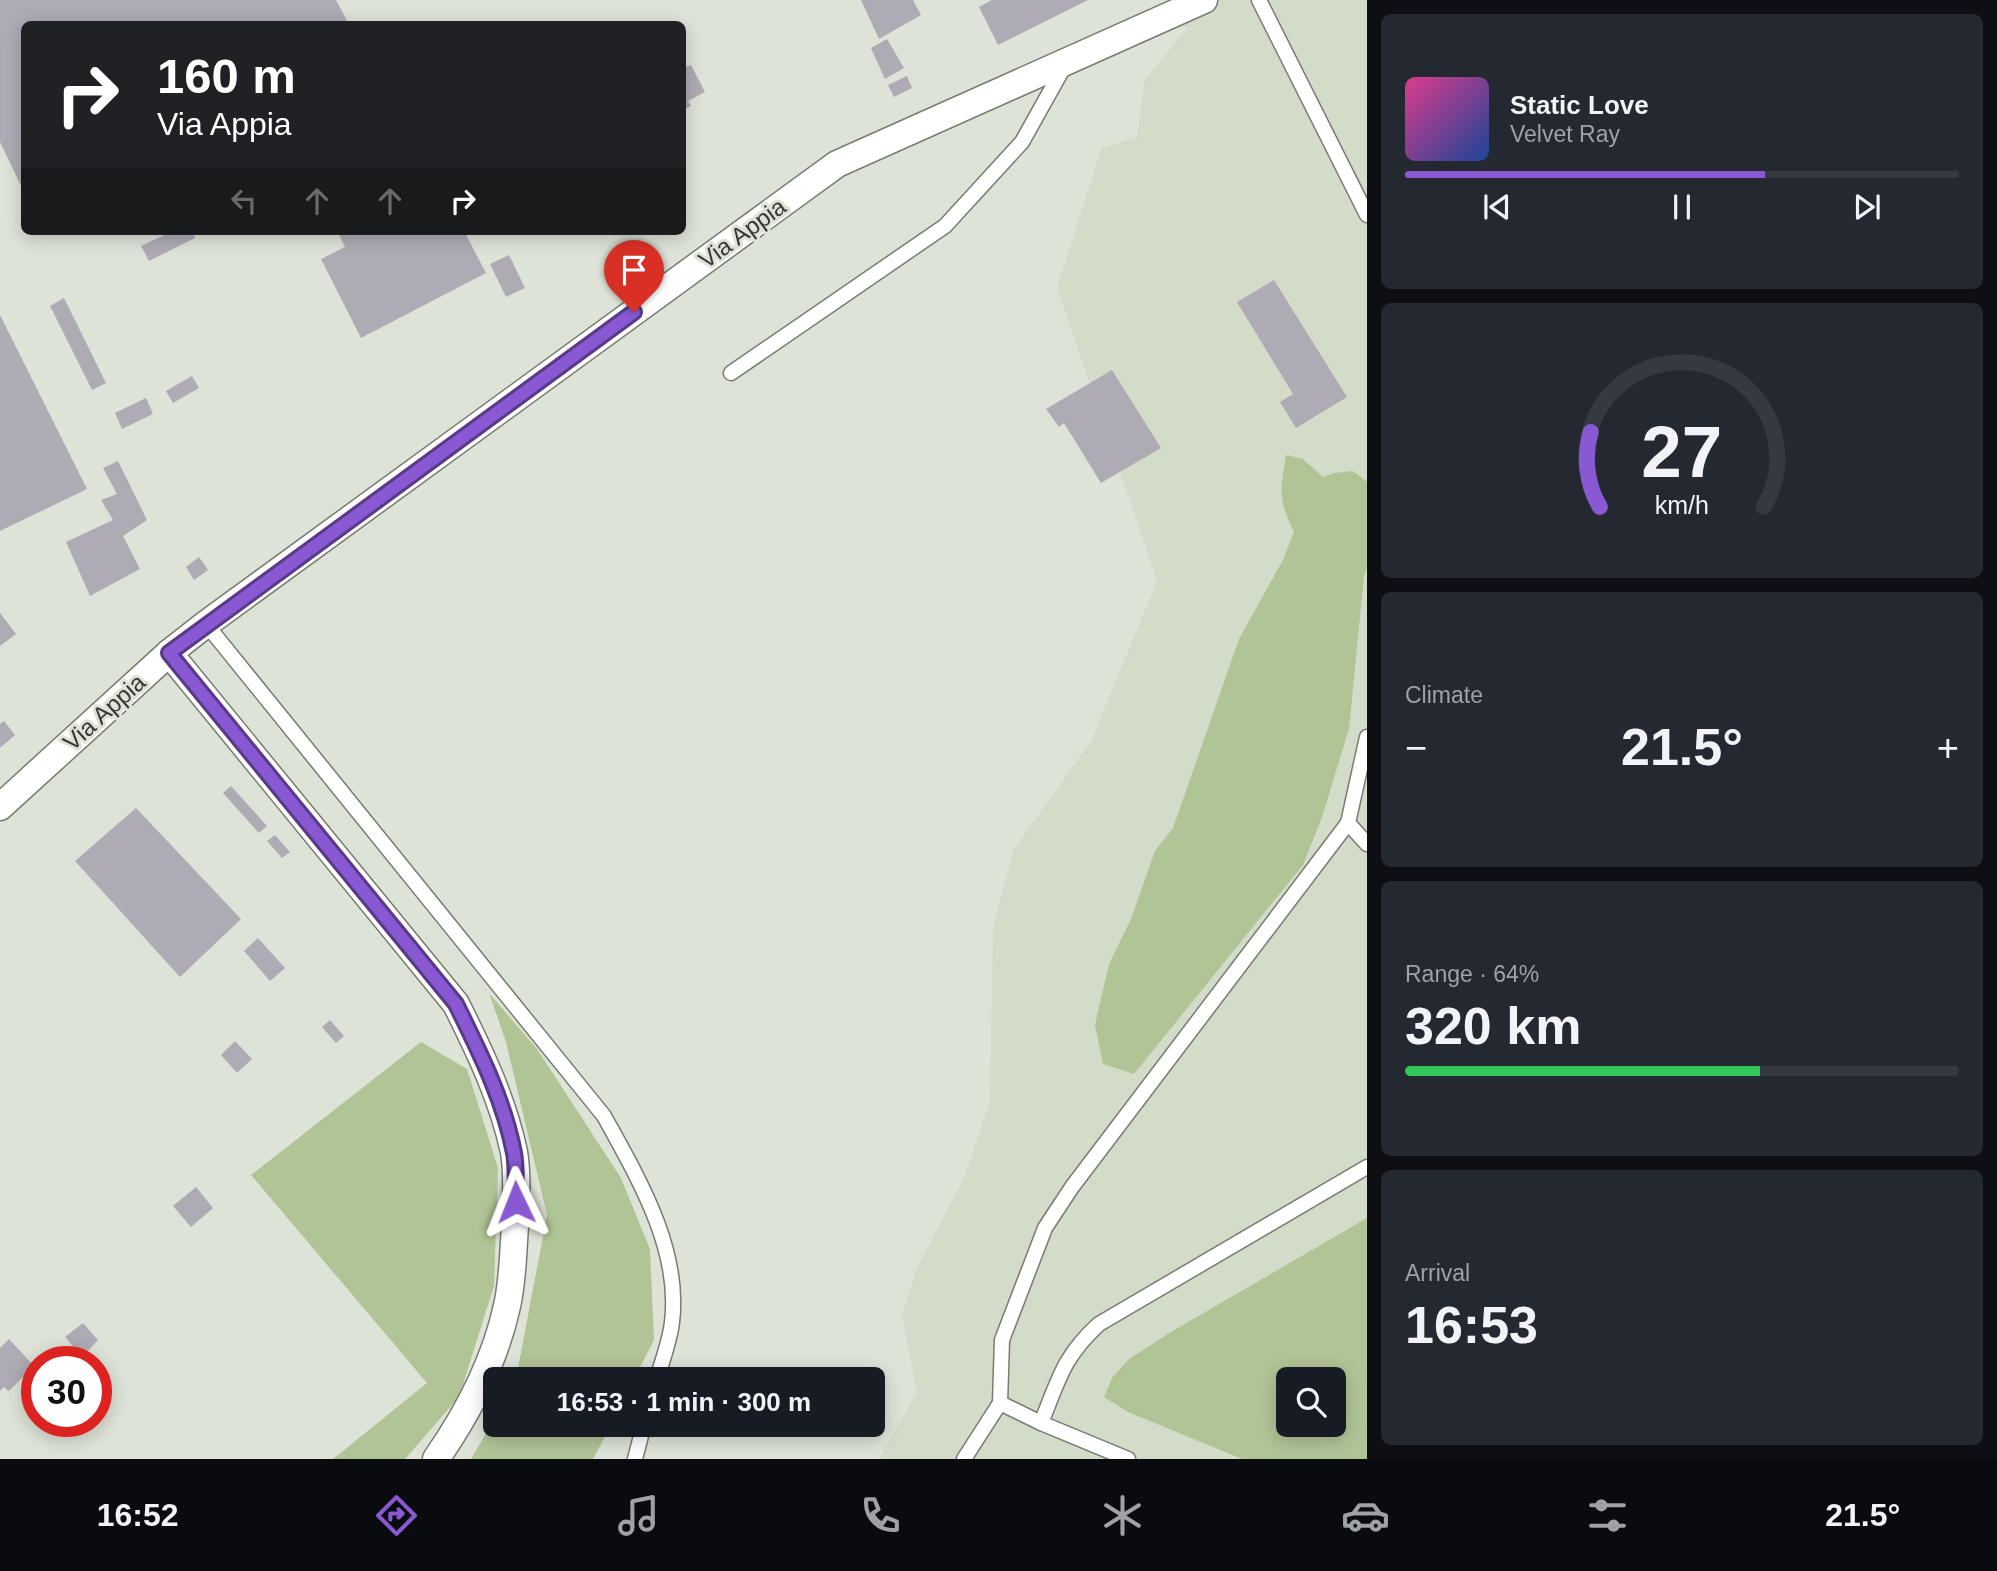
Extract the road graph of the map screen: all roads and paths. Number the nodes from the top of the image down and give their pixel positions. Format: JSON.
{"nodes":[{"id":1,"x":1204,"y":0,"type":"edge"},
{"id":2,"x":1259,"y":0,"type":"edge"},
{"id":3,"x":1068,"y":61,"type":"junction"},
{"id":4,"x":1367,"y":177,"type":"edge"},
{"id":5,"x":1354,"y":186,"type":"junction"},
{"id":6,"x":1367,"y":215,"type":"edge"},
{"id":7,"x":731,"y":373,"type":"dead end"},
{"id":8,"x":206,"y":624,"type":"junction"},
{"id":9,"x":169,"y":653,"type":"junction"},
{"id":10,"x":1367,"y":737,"type":"edge"},
{"id":11,"x":0,"y":807,"type":"edge"},
{"id":12,"x":1348,"y":824,"type":"junction"},
{"id":13,"x":1367,"y":844,"type":"edge"},
{"id":14,"x":1367,"y":1167,"type":"edge"},
{"id":15,"x":660,"y":1367,"type":"edge"},
{"id":16,"x":1000,"y":1403,"type":"junction"},
{"id":17,"x":1041,"y":1423,"type":"junction"},
{"id":18,"x":641,"y":1437,"type":"edge"},
{"id":19,"x":436,"y":1459,"type":"edge"},
{"id":20,"x":635,"y":1459,"type":"edge"},
{"id":21,"x":964,"y":1459,"type":"edge"},
{"id":22,"x":1128,"y":1459,"type":"edge"}],
"edges":[{"from":1,"to":3,"type":"street","name":"Via Appia"},
{"from":2,"to":5,"type":"lane"},
{"from":3,"to":7,"type":"lane"},
{"from":3,"to":8,"type":"street","name":"Via Appia"},
{"from":4,"to":5,"type":"lane"},
{"from":5,"to":6,"type":"lane"},
{"from":8,"to":9,"type":"street","name":"Via Appia"},
{"from":8,"to":15,"type":"lane"},
{"from":9,"to":11,"type":"street","name":"Via Appia"},
{"from":9,"to":19,"type":"street"},
{"from":10,"to":12,"type":"lane"},
{"from":12,"to":13,"type":"lane"},
{"from":12,"to":16,"type":"lane"},
{"from":14,"to":17,"type":"lane"},
{"from":16,"to":17,"type":"lane"},
{"from":16,"to":21,"type":"lane"},
{"from":17,"to":22,"type":"lane"},
{"from":18,"to":20,"type":"lane"}]}
